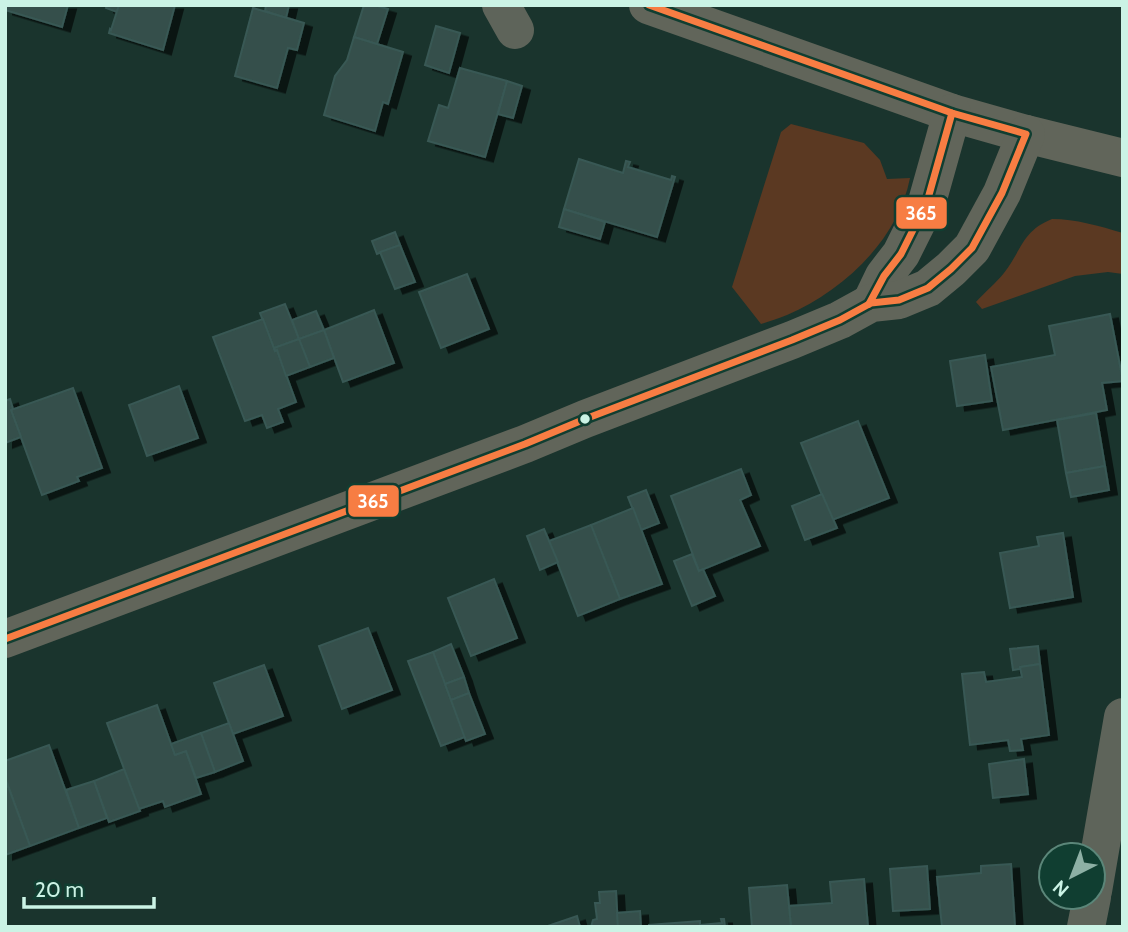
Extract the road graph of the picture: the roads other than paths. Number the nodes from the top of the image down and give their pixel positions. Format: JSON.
{"nodes":[{"id":1,"x":648,"y":5,"type":"edge"},
{"id":2,"x":953,"y":113,"type":"junction"},
{"id":3,"x":1026,"y":134,"type":"junction"},
{"id":4,"x":1123,"y":158,"type":"edge"},
{"id":5,"x":871,"y":303,"type":"junction"},
{"id":6,"x":5,"y":639,"type":"edge"},
{"id":7,"x":1123,"y":717,"type":"edge"},
{"id":8,"x":1102,"y":841,"type":"edge"}],
"edges":[{"from":1,"to":2,"type":"street"},
{"from":2,"to":3,"type":"street"},
{"from":2,"to":5,"type":"street"},
{"from":3,"to":4,"type":"street"},
{"from":3,"to":5,"type":"street"},
{"from":5,"to":6,"type":"street"},
{"from":7,"to":8,"type":"street"}]}
